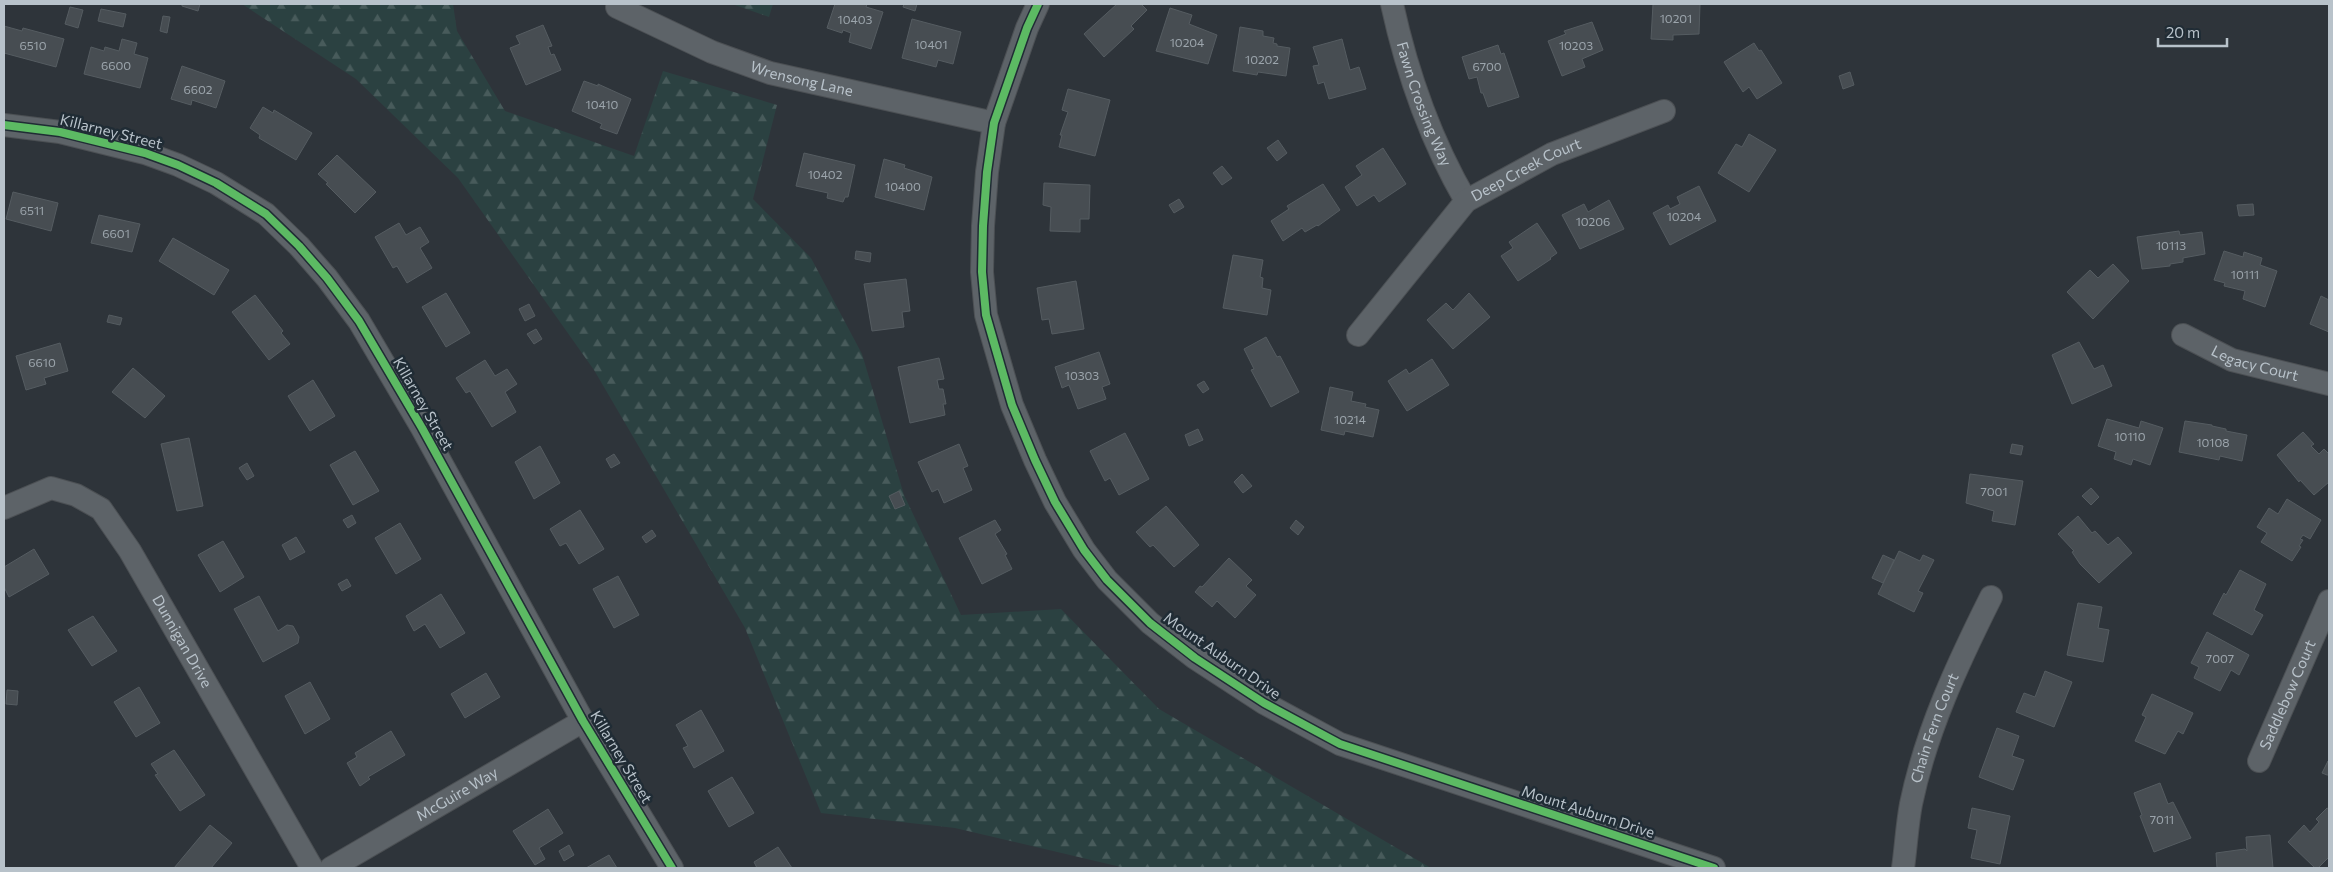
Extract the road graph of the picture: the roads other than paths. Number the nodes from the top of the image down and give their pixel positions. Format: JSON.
{"nodes":[{"id":1,"x":1038,"y":4,"type":"edge"},
{"id":2,"x":1392,"y":4,"type":"edge"},
{"id":3,"x":617,"y":7,"type":"dead end"},
{"id":4,"x":1664,"y":111,"type":"dead end"},
{"id":5,"x":994,"y":123,"type":"junction"},
{"id":6,"x":4,"y":125,"type":"edge"},
{"id":7,"x":1466,"y":201,"type":"junction"},
{"id":8,"x":1358,"y":335,"type":"dead end"},
{"id":9,"x":2183,"y":335,"type":"dead end"},
{"id":10,"x":2329,"y":384,"type":"edge"},
{"id":11,"x":4,"y":508,"type":"edge"},
{"id":12,"x":1991,"y":597,"type":"dead end"},
{"id":13,"x":2329,"y":601,"type":"edge"},
{"id":14,"x":583,"y":721,"type":"junction"},
{"id":15,"x":2259,"y":761,"type":"dead end"},
{"id":16,"x":312,"y":868,"type":"edge"},
{"id":17,"x":331,"y":868,"type":"edge"},
{"id":18,"x":672,"y":868,"type":"edge"},
{"id":19,"x":1714,"y":868,"type":"edge"},
{"id":20,"x":1903,"y":868,"type":"edge"}],
"edges":[{"from":1,"to":5,"type":"street","name":"Mount Auburn Drive"},
{"from":2,"to":7,"type":"street","name":"Fawn Crossing Way"},
{"from":3,"to":5,"type":"street","name":"Wrensong Lane"},
{"from":4,"to":7,"type":"street","name":"Deep Creek Court"},
{"from":5,"to":19,"type":"street","name":"Mount Auburn Drive"},
{"from":6,"to":14,"type":"street","name":"Killarney Street"},
{"from":7,"to":8,"type":"street","name":"Deep Creek Court"},
{"from":9,"to":10,"type":"street","name":"Legacy Court"},
{"from":11,"to":16,"type":"street","name":"Dunnigan Drive"},
{"from":12,"to":20,"type":"street","name":"Chain Fern Court"},
{"from":13,"to":15,"type":"street","name":"Saddlebow Court"},
{"from":14,"to":17,"type":"street","name":"McGuire Way"},
{"from":14,"to":18,"type":"street","name":"Killarney Street"}]}
